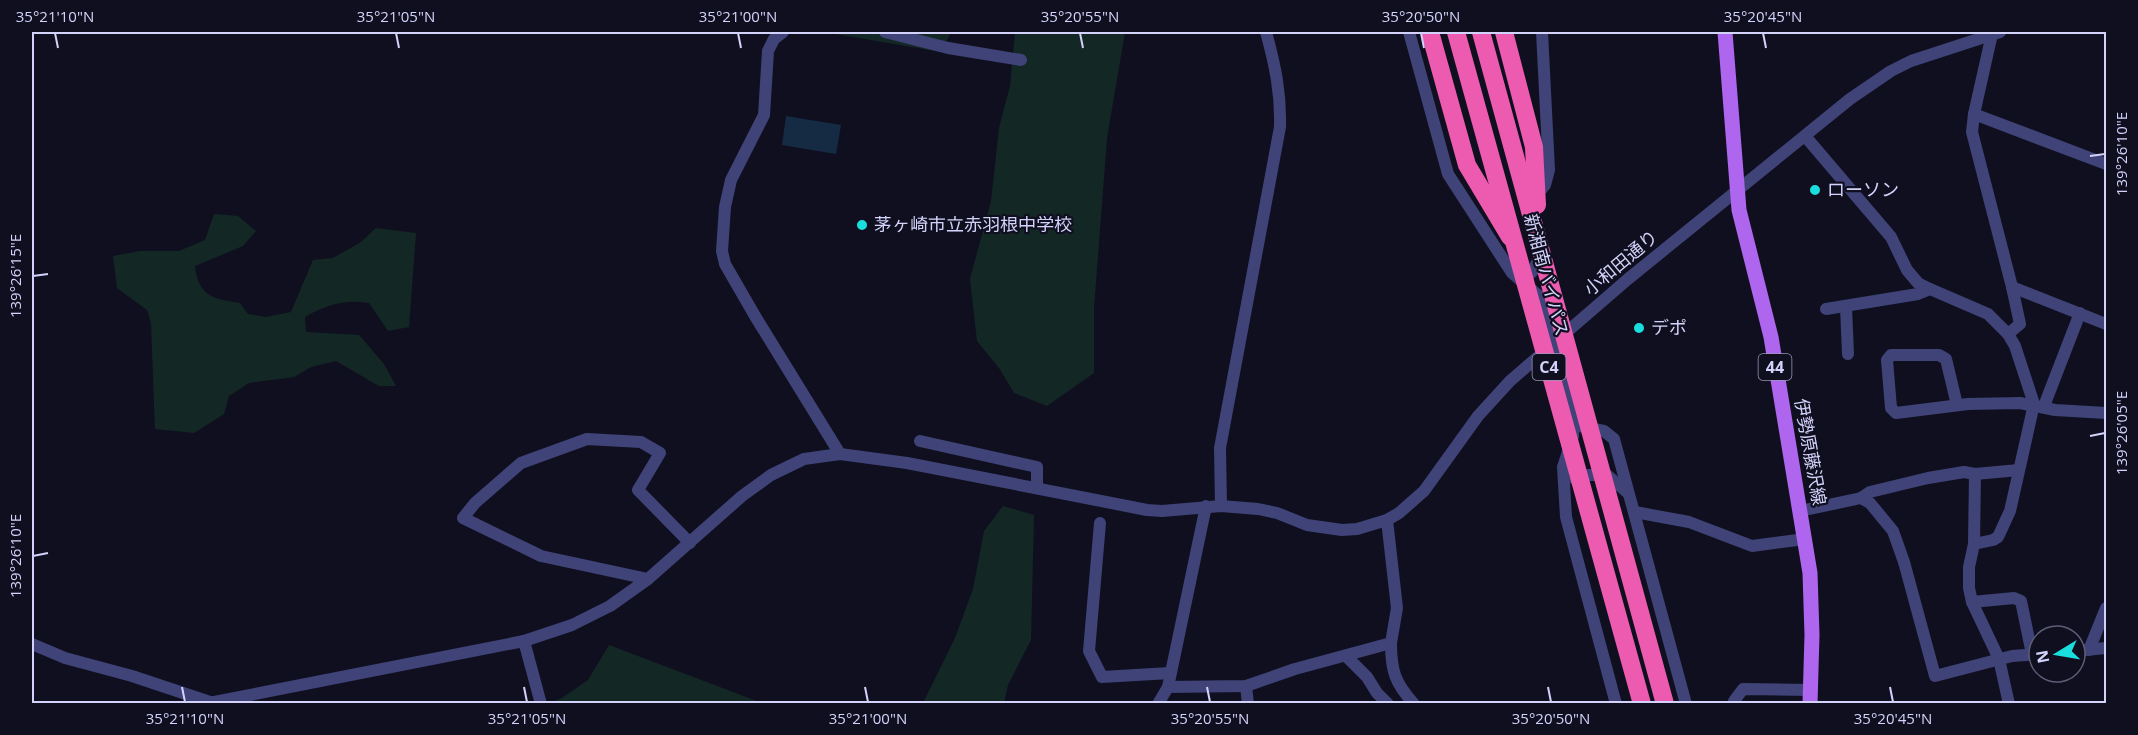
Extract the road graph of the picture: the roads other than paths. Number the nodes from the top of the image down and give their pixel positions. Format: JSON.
{"nodes":[{"id":1,"x":783,"y":32,"type":"edge"},
{"id":2,"x":885,"y":32,"type":"edge"},
{"id":3,"x":1266,"y":32,"type":"edge"},
{"id":4,"x":1409,"y":32,"type":"edge"},
{"id":5,"x":1430,"y":32,"type":"edge"},
{"id":6,"x":1456,"y":32,"type":"edge"},
{"id":7,"x":1481,"y":32,"type":"edge"},
{"id":8,"x":1504,"y":32,"type":"edge"},
{"id":9,"x":1542,"y":32,"type":"edge"},
{"id":10,"x":1725,"y":32,"type":"edge"},
{"id":11,"x":1996,"y":33,"type":"edge"},
{"id":12,"x":1020,"y":60,"type":"dead end"},
{"id":13,"x":1974,"y":114,"type":"junction"},
{"id":14,"x":1805,"y":136,"type":"junction"},
{"id":15,"x":2106,"y":164,"type":"edge"},
{"id":16,"x":1737,"y":192,"type":"junction"},
{"id":17,"x":1538,"y":240,"type":"junction"},
{"id":18,"x":1516,"y":246,"type":"junction"},
{"id":19,"x":1536,"y":264,"type":"junction"},
{"id":20,"x":1512,"y":273,"type":"junction"},
{"id":21,"x":2013,"y":287,"type":"junction"},
{"id":22,"x":1930,"y":289,"type":"junction"},
{"id":23,"x":1846,"y":307,"type":"junction"},
{"id":24,"x":1826,"y":309,"type":"dead end"},
{"id":25,"x":2080,"y":313,"type":"junction"},
{"id":26,"x":1550,"y":324,"type":"junction"},
{"id":27,"x":2106,"y":324,"type":"edge"},
{"id":28,"x":2008,"y":334,"type":"junction"},
{"id":29,"x":1556,"y":343,"type":"junction"},
{"id":30,"x":1848,"y":354,"type":"dead end"},
{"id":31,"x":1957,"y":405,"type":"junction"},
{"id":32,"x":2039,"y":405,"type":"junction"},
{"id":33,"x":2106,"y":413,"type":"edge"},
{"id":34,"x":1574,"y":418,"type":"junction"},
{"id":35,"x":920,"y":441,"type":"dead end"},
{"id":36,"x":840,"y":453,"type":"junction"},
{"id":37,"x":2019,"y":470,"type":"junction"},
{"id":38,"x":1975,"y":474,"type":"junction"},
{"id":39,"x":1037,"y":488,"type":"junction"},
{"id":40,"x":1564,"y":491,"type":"junction"},
{"id":41,"x":1629,"y":494,"type":"junction"},
{"id":42,"x":1861,"y":498,"type":"junction"},
{"id":43,"x":1206,"y":506,"type":"junction"},
{"id":44,"x":1221,"y":506,"type":"junction"},
{"id":45,"x":1800,"y":511,"type":"junction"},
{"id":46,"x":1635,"y":512,"type":"junction"},
{"id":47,"x":1387,"y":520,"type":"junction"},
{"id":48,"x":1100,"y":523,"type":"dead end"},
{"id":49,"x":1805,"y":539,"type":"junction"},
{"id":50,"x":690,"y":543,"type":"junction"},
{"id":51,"x":1974,"y":544,"type":"junction"},
{"id":52,"x":648,"y":579,"type":"junction"},
{"id":53,"x":1972,"y":602,"type":"junction"},
{"id":54,"x":2106,"y":608,"type":"edge"},
{"id":55,"x":2027,"y":624,"type":"edge"},
{"id":56,"x":524,"y":641,"type":"junction"},
{"id":57,"x":1391,"y":643,"type":"junction"},
{"id":58,"x":32,"y":644,"type":"edge"},
{"id":59,"x":2105,"y":648,"type":"edge"},
{"id":60,"x":2089,"y":650,"type":"joint"},
{"id":61,"x":2027,"y":655,"type":"edge"},
{"id":62,"x":1346,"y":656,"type":"junction"},
{"id":63,"x":1999,"y":659,"type":"junction"},
{"id":64,"x":2106,"y":661,"type":"edge"},
{"id":65,"x":1170,"y":673,"type":"junction"},
{"id":66,"x":1246,"y":686,"type":"junction"},
{"id":67,"x":1168,"y":687,"type":"junction"},
{"id":68,"x":1810,"y":697,"type":"edge"},
{"id":69,"x":236,"y":700,"type":"edge"},
{"id":70,"x":207,"y":703,"type":"edge"},
{"id":71,"x":541,"y":704,"type":"edge"},
{"id":72,"x":1158,"y":704,"type":"edge"},
{"id":73,"x":1248,"y":704,"type":"edge"},
{"id":74,"x":1388,"y":704,"type":"edge"},
{"id":75,"x":1414,"y":704,"type":"edge"},
{"id":76,"x":1616,"y":704,"type":"edge"},
{"id":77,"x":1642,"y":704,"type":"edge"},
{"id":78,"x":1665,"y":704,"type":"edge"},
{"id":79,"x":1686,"y":704,"type":"edge"},
{"id":80,"x":1735,"y":704,"type":"edge"},
{"id":81,"x":2009,"y":704,"type":"edge"}],
"edges":[{"from":1,"to":36,"type":"street"},
{"from":2,"to":12,"type":"street"},
{"from":3,"to":44,"type":"street"},
{"from":4,"to":20,"type":"street"},
{"from":5,"to":18,"type":"highway","bridge":true},
{"from":6,"to":18,"type":"highway","name":"新湘南バイパス","number":"C4","bridge":true},
{"from":7,"to":17,"type":"highway","name":"新湘南バイパス","number":"C4","bridge":true},
{"from":8,"to":17,"type":"highway","bridge":true},
{"from":9,"to":19,"type":"street"},
{"from":10,"to":16,"type":"main road","name":"伊勢原藤沢線","number":"44"},
{"from":11,"to":13,"type":"street"},
{"from":11,"to":14,"type":"street","name":"小和田通り"},
{"from":13,"to":15,"type":"street"},
{"from":13,"to":21,"type":"street"},
{"from":14,"to":16,"type":"street","name":"小和田通り"},
{"from":14,"to":22,"type":"street"},
{"from":16,"to":29,"type":"street","name":"小和田通り"},
{"from":16,"to":45,"type":"main road","name":"伊勢原藤沢線","number":"44"},
{"from":17,"to":78,"type":"highway","name":"新湘南バイパス","number":"C4","bridge":true},
{"from":18,"to":77,"type":"highway","name":"新湘南バイパス","number":"C4","bridge":true},
{"from":19,"to":20,"type":"street"},
{"from":19,"to":26,"type":"street"},
{"from":20,"to":26,"type":"street"},
{"from":21,"to":25,"type":"street"},
{"from":21,"to":28,"type":"street"},
{"from":22,"to":23,"type":"street"},
{"from":22,"to":28,"type":"street"},
{"from":23,"to":24,"type":"street"},
{"from":23,"to":30,"type":"street"},
{"from":25,"to":27,"type":"street"},
{"from":25,"to":32,"type":"street"},
{"from":26,"to":29,"type":"street"},
{"from":28,"to":32,"type":"street"},
{"from":29,"to":34,"type":"street"},
{"from":29,"to":47,"type":"street","name":"小和田通り"},
{"from":31,"to":31,"type":"street"},
{"from":31,"to":32,"type":"street"},
{"from":32,"to":33,"type":"street"},
{"from":32,"to":37,"type":"street"},
{"from":34,"to":40,"type":"street"},
{"from":34,"to":41,"type":"street"},
{"from":35,"to":39,"type":"street"},
{"from":36,"to":39,"type":"street","name":"小和田通り"},
{"from":36,"to":50,"type":"street","name":"小和田通り"},
{"from":37,"to":38,"type":"street"},
{"from":37,"to":51,"type":"street"},
{"from":38,"to":42,"type":"street"},
{"from":38,"to":51,"type":"street"},
{"from":39,"to":43,"type":"street","name":"小和田通り"},
{"from":40,"to":41,"type":"street"},
{"from":40,"to":76,"type":"street"},
{"from":41,"to":46,"type":"street"},
{"from":42,"to":45,"type":"street"},
{"from":42,"to":63,"type":"street"},
{"from":43,"to":44,"type":"street","name":"小和田通り"},
{"from":43,"to":65,"type":"street"},
{"from":44,"to":47,"type":"street","name":"小和田通り"},
{"from":45,"to":49,"type":"main road","name":"伊勢原藤沢線","number":"44"},
{"from":46,"to":49,"type":"street"},
{"from":46,"to":79,"type":"street"},
{"from":47,"to":57,"type":"street"},
{"from":48,"to":65,"type":"street"},
{"from":49,"to":68,"type":"main road","name":"伊勢原藤沢線","number":"44"},
{"from":50,"to":52,"type":"street","name":"小和田通り"},
{"from":50,"to":52,"type":"street"},
{"from":51,"to":53,"type":"street"},
{"from":52,"to":56,"type":"street","name":"小和田通り"},
{"from":53,"to":55,"type":"street"},
{"from":53,"to":63,"type":"street"},
{"from":54,"to":60,"type":"street"},
{"from":56,"to":69,"type":"street","name":"小和田通り"},
{"from":56,"to":71,"type":"street"},
{"from":57,"to":62,"type":"street"},
{"from":57,"to":75,"type":"street"},
{"from":58,"to":70,"type":"street"},
{"from":59,"to":60,"type":"street"},
{"from":59,"to":64,"type":"street"},
{"from":61,"to":63,"type":"street"},
{"from":62,"to":66,"type":"street"},
{"from":62,"to":74,"type":"street"},
{"from":63,"to":81,"type":"street"},
{"from":65,"to":67,"type":"street"},
{"from":66,"to":67,"type":"street"},
{"from":66,"to":73,"type":"street"},
{"from":67,"to":72,"type":"street"},
{"from":68,"to":80,"type":"street"},
{"from":69,"to":70,"type":"street","name":"小和田通り"}]}
